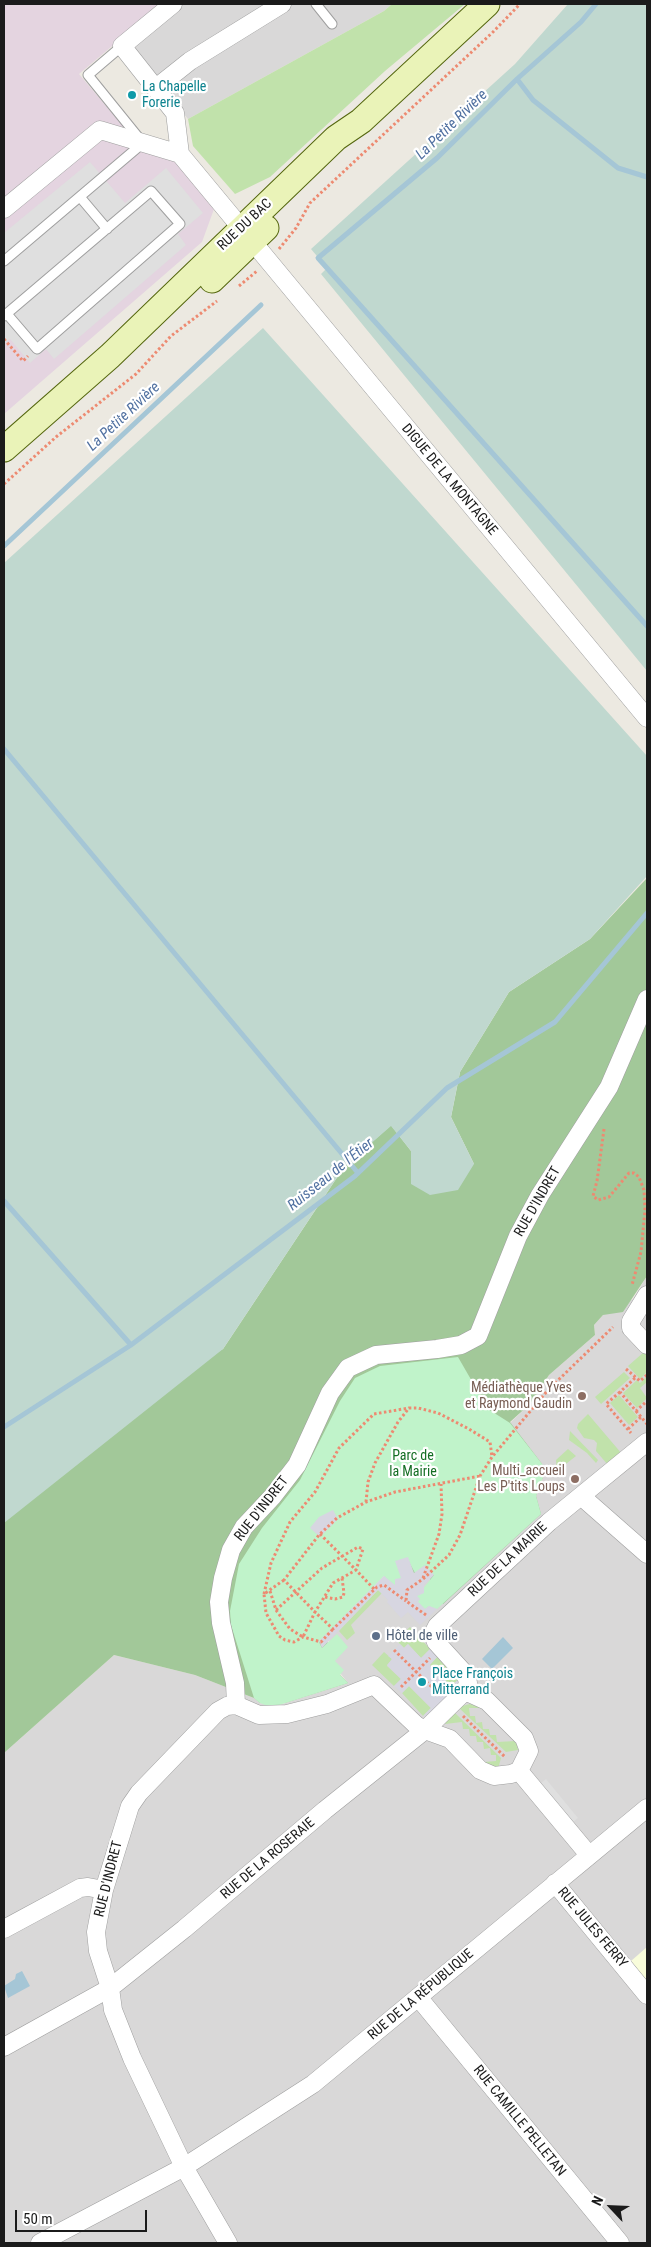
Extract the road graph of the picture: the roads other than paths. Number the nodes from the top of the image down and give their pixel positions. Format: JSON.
{"nodes":[{"id":1,"x":173,"y":4,"type":"edge"},
{"id":2,"x":282,"y":4,"type":"edge"},
{"id":3,"x":316,"y":4,"type":"edge"},
{"id":4,"x":487,"y":4,"type":"edge"},
{"id":5,"x":332,"y":24,"type":"dead end"},
{"id":6,"x":122,"y":46,"type":"junction"},
{"id":7,"x":156,"y":88,"type":"junction"},
{"id":8,"x":143,"y":144,"type":"junction"},
{"id":9,"x":180,"y":154,"type":"junction"},
{"id":10,"x":80,"y":197,"type":"junction"},
{"id":11,"x":4,"y":209,"type":"edge"},
{"id":12,"x":107,"y":229,"type":"junction"},
{"id":13,"x":247,"y":235,"type":"junction"},
{"id":14,"x":4,"y":261,"type":"edge"},
{"id":15,"x":5,"y":315,"type":"edge"},
{"id":16,"x":4,"y":449,"type":"edge"},
{"id":17,"x":4,"y":467,"type":"edge"},
{"id":18,"x":647,"y":718,"type":"edge"},
{"id":19,"x":647,"y":999,"type":"edge"},
{"id":20,"x":639,"y":1293,"type":"edge"},
{"id":21,"x":647,"y":1345,"type":"edge"},
{"id":22,"x":645,"y":1444,"type":"edge"},
{"id":23,"x":581,"y":1496,"type":"junction"},
{"id":24,"x":647,"y":1554,"type":"edge"},
{"id":25,"x":465,"y":1691,"type":"junction"},
{"id":26,"x":236,"y":1705,"type":"junction"},
{"id":27,"x":425,"y":1730,"type":"junction"},
{"id":28,"x":519,"y":1771,"type":"junction"},
{"id":29,"x":647,"y":1808,"type":"edge"},
{"id":30,"x":589,"y":1855,"type":"junction"},
{"id":31,"x":555,"y":1883,"type":"junction"},
{"id":32,"x":104,"y":1890,"type":"junction"},
{"id":33,"x":4,"y":1929,"type":"edge"},
{"id":34,"x":110,"y":1988,"type":"junction"},
{"id":35,"x":647,"y":1995,"type":"edge"},
{"id":36,"x":418,"y":1997,"type":"junction"},
{"id":37,"x":4,"y":2047,"type":"edge"},
{"id":38,"x":184,"y":2167,"type":"junction"},
{"id":39,"x":40,"y":2243,"type":"edge"},
{"id":40,"x":228,"y":2243,"type":"edge"},
{"id":41,"x":620,"y":2243,"type":"edge"}],
"edges":[{"from":1,"to":6,"type":"street"},
{"from":2,"to":7,"type":"street"},
{"from":3,"to":5,"type":"lane"},
{"from":4,"to":13,"type":"main road"},
{"from":6,"to":7,"type":"street"},
{"from":6,"to":8,"type":"lane"},
{"from":7,"to":9,"type":"street"},
{"from":8,"to":9,"type":"street"},
{"from":8,"to":10,"type":"lane"},
{"from":8,"to":11,"type":"street"},
{"from":9,"to":13,"type":"street","name":"DIGUE DE LA MONTAGNE"},
{"from":10,"to":12,"type":"lane"},
{"from":10,"to":14,"type":"lane"},
{"from":12,"to":15,"type":"lane"},
{"from":12,"to":15,"type":"lane"},
{"from":13,"to":16,"type":"main road","name":"RUE DU BAC"},
{"from":13,"to":17,"type":"main road","name":"RUE DU BAC"},
{"from":13,"to":18,"type":"street","name":"DIGUE DE LA MONTAGNE"},
{"from":19,"to":26,"type":"street","name":"RUE D'INDRET"},
{"from":20,"to":21,"type":"street"},
{"from":22,"to":23,"type":"street","name":"RUE DE LA MAIRIE"},
{"from":23,"to":24,"type":"street"},
{"from":23,"to":25,"type":"street","name":"RUE DE LA MAIRIE"},
{"from":25,"to":27,"type":"street"},
{"from":25,"to":28,"type":"street"},
{"from":26,"to":27,"type":"street"},
{"from":26,"to":32,"type":"street","name":"RUE D'INDRET"},
{"from":27,"to":28,"type":"street"},
{"from":27,"to":34,"type":"street","name":"RUE DE LA ROSERAIE"},
{"from":28,"to":30,"type":"street"},
{"from":29,"to":30,"type":"street","name":"RUE DE LA RÉPUBLIQUE"},
{"from":30,"to":31,"type":"street","name":"RUE DE LA RÉPUBLIQUE"},
{"from":31,"to":35,"type":"street","name":"RUE JULES FERRY"},
{"from":31,"to":36,"type":"street","name":"RUE DE LA RÉPUBLIQUE"},
{"from":32,"to":33,"type":"street"},
{"from":32,"to":34,"type":"street","name":"RUE D'INDRET"},
{"from":34,"to":37,"type":"street","name":"RUE DE LA ROSERAIE"},
{"from":34,"to":38,"type":"street","name":"RUE D'INDRET"},
{"from":36,"to":38,"type":"street","name":"RUE DE LA RÉPUBLIQUE"},
{"from":36,"to":41,"type":"street","name":"RUE CAMILLE PELLETAN"},
{"from":38,"to":39,"type":"street","name":"RUE DE LA RÉPUBLIQUE"},
{"from":38,"to":40,"type":"street","name":"RUE D'INDRET"}]}
